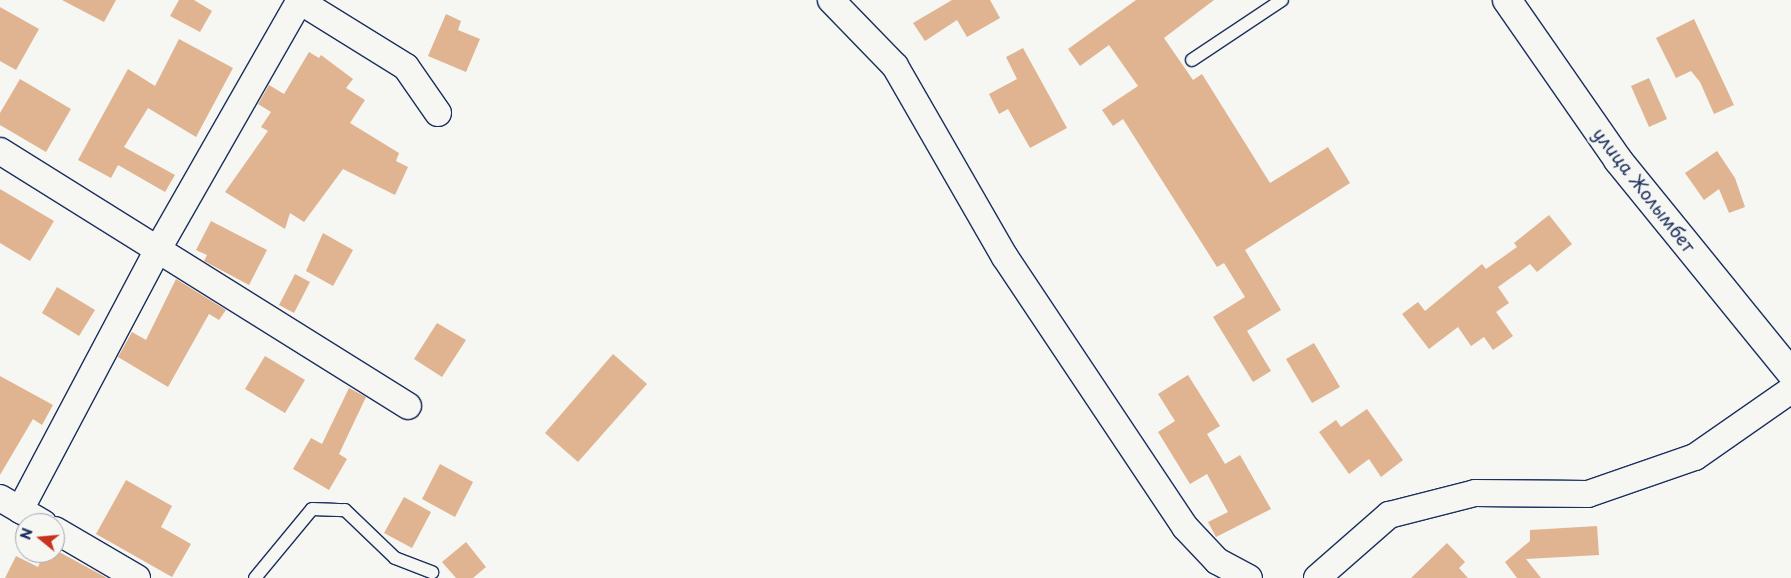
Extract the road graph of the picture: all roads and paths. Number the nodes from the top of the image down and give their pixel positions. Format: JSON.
{"nodes":[{"id":1,"x":299,"y":0,"type":"edge"},
{"id":2,"x":831,"y":0,"type":"edge"},
{"id":3,"x":1282,"y":0,"type":"edge"},
{"id":4,"x":1507,"y":0,"type":"edge"},
{"id":5,"x":1192,"y":60,"type":"dead end"},
{"id":6,"x":438,"y":113,"type":"dead end"},
{"id":7,"x":0,"y":151,"type":"edge"},
{"id":8,"x":158,"y":249,"type":"junction"},
{"id":9,"x":1791,"y":372,"type":"edge"},
{"id":10,"x":1791,"y":390,"type":"edge"},
{"id":11,"x":408,"y":406,"type":"dead end"},
{"id":12,"x":10,"y":504,"type":"edge"},
{"id":13,"x":26,"y":513,"type":"edge"},
{"id":14,"x":65,"y":536,"type":"edge"},
{"id":15,"x":432,"y":572,"type":"dead end"},
{"id":16,"x":137,"y":578,"type":"edge"},
{"id":17,"x":254,"y":578,"type":"edge"},
{"id":18,"x":1249,"y":578,"type":"edge"},
{"id":19,"x":1317,"y":578,"type":"edge"}],
"edges":[{"from":1,"to":6,"type":"street"},
{"from":1,"to":8,"type":"street"},
{"from":2,"to":18,"type":"street"},
{"from":3,"to":5,"type":"lane"},
{"from":4,"to":9,"type":"street","name":"улица Жолымбет"},
{"from":7,"to":8,"type":"street"},
{"from":8,"to":11,"type":"street"},
{"from":8,"to":12,"type":"street"},
{"from":10,"to":19,"type":"street"},
{"from":12,"to":13,"type":"street"},
{"from":14,"to":16,"type":"street"},
{"from":15,"to":17,"type":"lane"}]}
